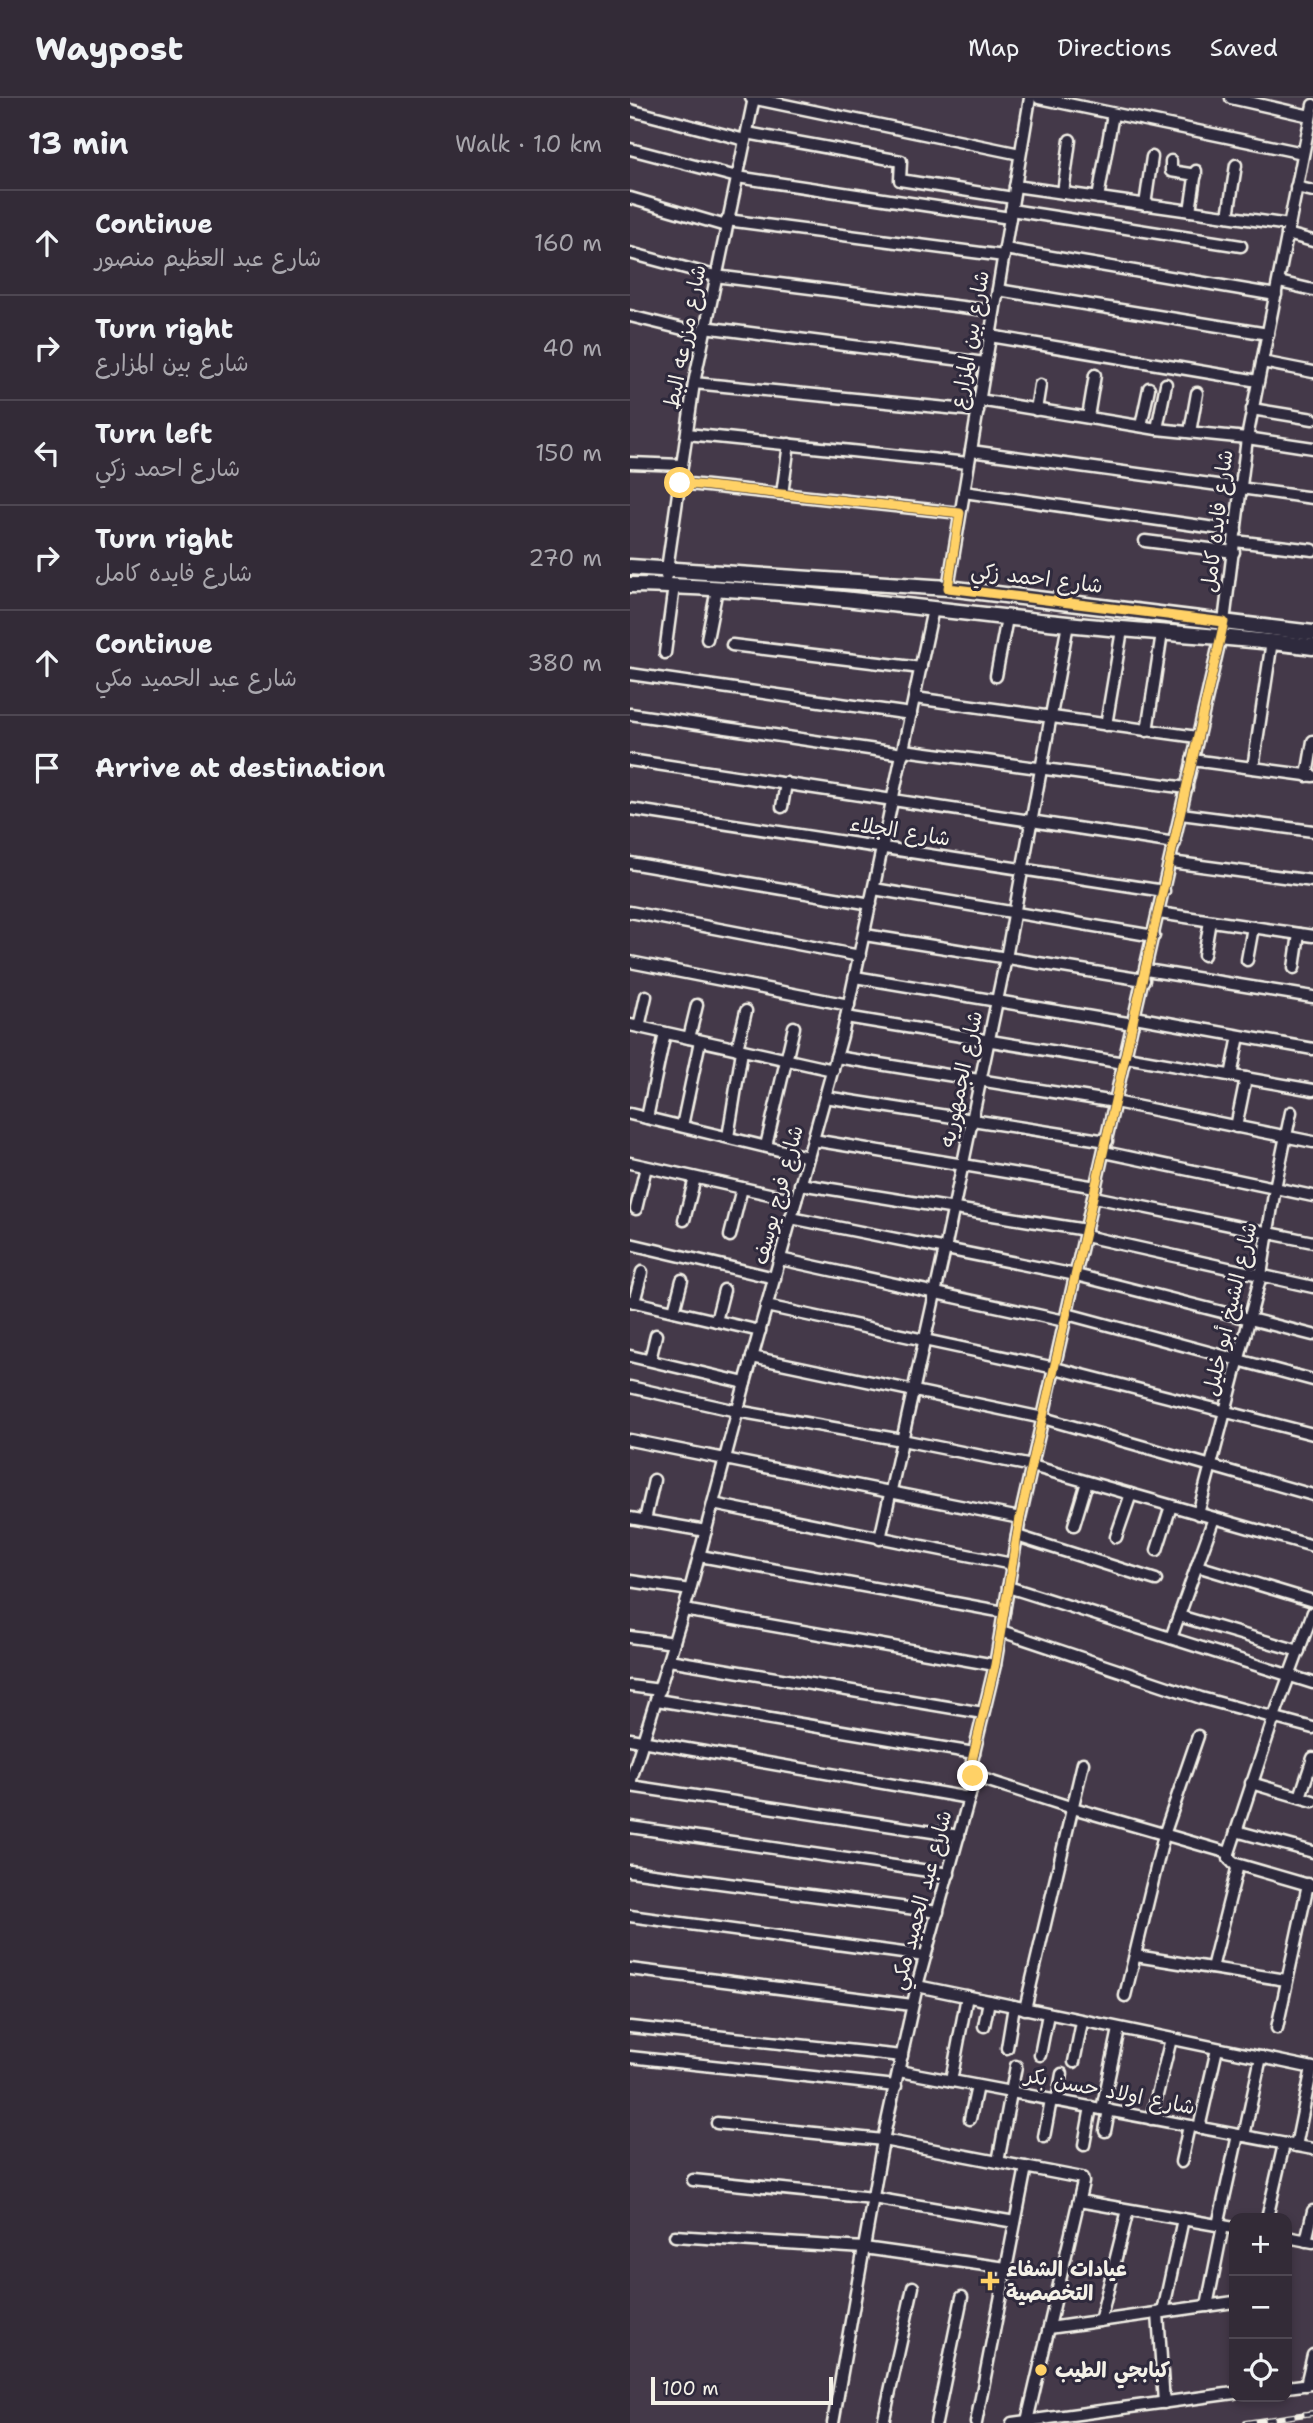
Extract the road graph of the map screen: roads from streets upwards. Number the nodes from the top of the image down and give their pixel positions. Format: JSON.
{"nodes":[{"id":1,"x":753,"y":98,"type":"edge"},
{"id":2,"x":1030,"y":98,"type":"edge"},
{"id":3,"x":1039,"y":98,"type":"edge"},
{"id":4,"x":1231,"y":98,"type":"edge"},
{"id":5,"x":1261,"y":101,"type":"edge"},
{"id":6,"x":630,"y":110,"type":"edge"},
{"id":7,"x":1312,"y":111,"type":"edge"},
{"id":8,"x":1113,"y":114,"type":"junction"},
{"id":9,"x":746,"y":137,"type":"junction"},
{"id":10,"x":1070,"y":140,"type":"dead end"},
{"id":11,"x":1309,"y":141,"type":"edge"},
{"id":12,"x":630,"y":149,"type":"edge"},
{"id":13,"x":1303,"y":153,"type":"junction"},
{"id":14,"x":1020,"y":154,"type":"junction"},
{"id":15,"x":1152,"y":158,"type":"dead end"},
{"id":16,"x":1171,"y":161,"type":"dead end"},
{"id":17,"x":1236,"y":165,"type":"dead end"},
{"id":18,"x":737,"y":177,"type":"junction"},
{"id":19,"x":1015,"y":186,"type":"junction"},
{"id":20,"x":1296,"y":187,"type":"junction"},
{"id":21,"x":1313,"y":191,"type":"edge"},
{"id":22,"x":1063,"y":193,"type":"junction"},
{"id":23,"x":630,"y":198,"type":"edge"},
{"id":24,"x":1013,"y":198,"type":"junction"},
{"id":25,"x":1098,"y":198,"type":"junction"},
{"id":26,"x":1144,"y":205,"type":"junction"},
{"id":27,"x":1190,"y":211,"type":"junction"},
{"id":28,"x":1011,"y":214,"type":"junction"},
{"id":29,"x":1228,"y":216,"type":"junction"},
{"id":30,"x":727,"y":223,"type":"junction"},
{"id":31,"x":1288,"y":230,"type":"junction"},
{"id":32,"x":1313,"y":241,"type":"edge"},
{"id":33,"x":1241,"y":246,"type":"dead end"},
{"id":34,"x":630,"y":253,"type":"edge"},
{"id":35,"x":1004,"y":253,"type":"junction"},
{"id":36,"x":715,"y":276,"type":"junction"},
{"id":37,"x":1279,"y":282,"type":"junction"},
{"id":38,"x":998,"y":290,"type":"junction"},
{"id":39,"x":1313,"y":290,"type":"edge"},
{"id":40,"x":1276,"y":295,"type":"junction"},
{"id":41,"x":995,"y":311,"type":"junction"},
{"id":42,"x":630,"y":316,"type":"edge"},
{"id":43,"x":704,"y":330,"type":"junction"},
{"id":44,"x":1268,"y":334,"type":"junction"},
{"id":45,"x":990,"y":336,"type":"junction"},
{"id":46,"x":1262,"y":362,"type":"junction"},
{"id":47,"x":985,"y":363,"type":"junction"},
{"id":48,"x":1313,"y":372,"type":"edge"},
{"id":49,"x":1095,"y":376,"type":"dead end"},
{"id":50,"x":1258,"y":381,"type":"junction"},
{"id":51,"x":694,"y":383,"type":"junction"},
{"id":52,"x":1166,"y":384,"type":"dead end"},
{"id":53,"x":1040,"y":385,"type":"dead end"},
{"id":54,"x":1149,"y":388,"type":"dead end"},
{"id":55,"x":1197,"y":393,"type":"dead end"},
{"id":56,"x":978,"y":406,"type":"junction"},
{"id":57,"x":1252,"y":409,"type":"junction"},
{"id":58,"x":1036,"y":410,"type":"junction"},
{"id":59,"x":1088,"y":417,"type":"junction"},
{"id":60,"x":1313,"y":419,"type":"edge"},
{"id":61,"x":1141,"y":426,"type":"junction"},
{"id":62,"x":1157,"y":429,"type":"junction"},
{"id":63,"x":1190,"y":432,"type":"junction"},
{"id":64,"x":687,"y":433,"type":"junction"},
{"id":65,"x":1247,"y":438,"type":"junction"},
{"id":66,"x":789,"y":444,"type":"junction"},
{"id":67,"x":1313,"y":448,"type":"edge"},
{"id":68,"x":971,"y":451,"type":"junction"},
{"id":69,"x":630,"y":463,"type":"edge"},
{"id":70,"x":968,"y":463,"type":"junction"},
{"id":71,"x":682,"y":465,"type":"junction"},
{"id":72,"x":680,"y":483,"type":"junction"},
{"id":73,"x":1240,"y":488,"type":"junction"},
{"id":74,"x":964,"y":492,"type":"junction"},
{"id":75,"x":782,"y":494,"type":"junction"},
{"id":76,"x":1313,"y":498,"type":"edge"},
{"id":77,"x":960,"y":513,"type":"junction"},
{"id":78,"x":1236,"y":536,"type":"junction"},
{"id":79,"x":1145,"y":541,"type":"dead end"},
{"id":80,"x":1313,"y":550,"type":"edge"},
{"id":81,"x":1234,"y":552,"type":"junction"},
{"id":82,"x":630,"y":567,"type":"edge"},
{"id":83,"x":667,"y":569,"type":"junction"},
{"id":84,"x":630,"y":585,"type":"edge"},
{"id":85,"x":670,"y":586,"type":"junction"},
{"id":86,"x":948,"y":588,"type":"junction"},
{"id":87,"x":717,"y":589,"type":"junction"},
{"id":88,"x":933,"y":609,"type":"junction"},
{"id":89,"x":1007,"y":618,"type":"junction"},
{"id":90,"x":1224,"y":622,"type":"junction"},
{"id":91,"x":1068,"y":624,"type":"junction"},
{"id":92,"x":1122,"y":630,"type":"junction"},
{"id":93,"x":1313,"y":632,"type":"edge"},
{"id":94,"x":1161,"y":633,"type":"junction"},
{"id":95,"x":707,"y":639,"type":"dead end"},
{"id":96,"x":1221,"y":639,"type":"junction"},
{"id":97,"x":1272,"y":641,"type":"junction"},
{"id":98,"x":732,"y":645,"type":"dead end"},
{"id":99,"x":1313,"y":647,"type":"edge"},
{"id":100,"x":665,"y":653,"type":"dead end"},
{"id":101,"x":921,"y":668,"type":"junction"},
{"id":102,"x":630,"y":674,"type":"edge"},
{"id":103,"x":996,"y":676,"type":"dead end"},
{"id":104,"x":915,"y":698,"type":"junction"},
{"id":105,"x":911,"y":713,"type":"junction"},
{"id":106,"x":630,"y":714,"type":"edge"},
{"id":107,"x":1051,"y":716,"type":"junction"},
{"id":108,"x":1105,"y":725,"type":"junction"},
{"id":109,"x":1146,"y":731,"type":"junction"},
{"id":110,"x":1197,"y":737,"type":"junction"},
{"id":111,"x":1313,"y":741,"type":"edge"},
{"id":112,"x":903,"y":752,"type":"junction"},
{"id":113,"x":630,"y":760,"type":"edge"},
{"id":114,"x":1192,"y":760,"type":"junction"},
{"id":115,"x":1041,"y":768,"type":"junction"},
{"id":116,"x":1253,"y":768,"type":"junction"},
{"id":117,"x":1310,"y":776,"type":"edge"},
{"id":118,"x":786,"y":783,"type":"junction"},
{"id":119,"x":1186,"y":788,"type":"junction"},
{"id":120,"x":894,"y":799,"type":"junction"},
{"id":121,"x":782,"y":807,"type":"dead end"},
{"id":122,"x":630,"y":810,"type":"edge"},
{"id":123,"x":1181,"y":814,"type":"junction"},
{"id":124,"x":1031,"y":820,"type":"junction"},
{"id":125,"x":1313,"y":831,"type":"edge"},
{"id":126,"x":1175,"y":843,"type":"junction"},
{"id":127,"x":883,"y":848,"type":"junction"},
{"id":128,"x":1171,"y":862,"type":"junction"},
{"id":129,"x":630,"y":863,"type":"edge"},
{"id":130,"x":1022,"y":870,"type":"junction"},
{"id":131,"x":1313,"y":881,"type":"edge"},
{"id":132,"x":874,"y":889,"type":"junction"},
{"id":133,"x":1164,"y":891,"type":"junction"},
{"id":134,"x":871,"y":904,"type":"junction"},
{"id":135,"x":630,"y":912,"type":"edge"},
{"id":136,"x":1014,"y":912,"type":"junction"},
{"id":137,"x":1159,"y":913,"type":"junction"},
{"id":138,"x":1210,"y":921,"type":"junction"},
{"id":139,"x":1253,"y":927,"type":"junction"},
{"id":140,"x":1299,"y":934,"type":"junction"},
{"id":141,"x":864,"y":935,"type":"junction"},
{"id":142,"x":1154,"y":936,"type":"junction"},
{"id":143,"x":1313,"y":936,"type":"edge"},
{"id":144,"x":1204,"y":955,"type":"dead end"},
{"id":145,"x":860,"y":956,"type":"junction"},
{"id":146,"x":1006,"y":958,"type":"junction"},
{"id":147,"x":1247,"y":960,"type":"dead end"},
{"id":148,"x":630,"y":961,"type":"edge"},
{"id":149,"x":1294,"y":968,"type":"dead end"},
{"id":150,"x":1145,"y":975,"type":"junction"},
{"id":151,"x":855,"y":977,"type":"junction"},
{"id":152,"x":646,"y":996,"type":"dead end"},
{"id":153,"x":1313,"y":997,"type":"edge"},
{"id":154,"x":997,"y":1001,"type":"junction"},
{"id":155,"x":697,"y":1005,"type":"dead end"},
{"id":156,"x":849,"y":1005,"type":"junction"},
{"id":157,"x":746,"y":1011,"type":"dead end"},
{"id":158,"x":846,"y":1017,"type":"junction"},
{"id":159,"x":1134,"y":1021,"type":"junction"},
{"id":160,"x":635,"y":1026,"type":"edge"},
{"id":161,"x":794,"y":1027,"type":"dead end"},
{"id":162,"x":665,"y":1033,"type":"junction"},
{"id":163,"x":1239,"y":1035,"type":"junction"},
{"id":164,"x":694,"y":1040,"type":"junction"},
{"id":165,"x":988,"y":1041,"type":"junction"},
{"id":166,"x":1313,"y":1049,"type":"edge"},
{"id":167,"x":740,"y":1050,"type":"junction"},
{"id":168,"x":836,"y":1057,"type":"junction"},
{"id":169,"x":786,"y":1060,"type":"junction"},
{"id":170,"x":1125,"y":1060,"type":"junction"},
{"id":171,"x":833,"y":1070,"type":"junction"},
{"id":172,"x":1231,"y":1076,"type":"junction"},
{"id":173,"x":1246,"y":1078,"type":"junction"},
{"id":174,"x":980,"y":1079,"type":"junction"},
{"id":175,"x":1313,"y":1090,"type":"edge"},
{"id":176,"x":825,"y":1097,"type":"junction"},
{"id":177,"x":1115,"y":1102,"type":"junction"},
{"id":178,"x":1291,"y":1112,"type":"dead end"},
{"id":179,"x":630,"y":1114,"type":"edge"},
{"id":180,"x":647,"y":1118,"type":"junction"},
{"id":181,"x":971,"y":1120,"type":"junction"},
{"id":182,"x":682,"y":1126,"type":"junction"},
{"id":183,"x":1236,"y":1127,"type":"junction"},
{"id":184,"x":728,"y":1137,"type":"junction"},
{"id":185,"x":1286,"y":1137,"type":"junction"},
{"id":186,"x":813,"y":1140,"type":"junction"},
{"id":187,"x":1313,"y":1142,"type":"edge"},
{"id":188,"x":766,"y":1146,"type":"junction"},
{"id":189,"x":1105,"y":1146,"type":"junction"},
{"id":190,"x":808,"y":1157,"type":"junction"},
{"id":191,"x":630,"y":1163,"type":"edge"},
{"id":192,"x":962,"y":1165,"type":"junction"},
{"id":193,"x":646,"y":1167,"type":"junction"},
{"id":194,"x":695,"y":1178,"type":"junction"},
{"id":195,"x":800,"y":1185,"type":"junction"},
{"id":196,"x":742,"y":1188,"type":"junction"},
{"id":197,"x":1275,"y":1188,"type":"junction"},
{"id":198,"x":1095,"y":1192,"type":"junction"},
{"id":199,"x":1313,"y":1196,"type":"edge"},
{"id":200,"x":796,"y":1200,"type":"junction"},
{"id":201,"x":954,"y":1208,"type":"junction"},
{"id":202,"x":636,"y":1209,"type":"dead end"},
{"id":203,"x":791,"y":1218,"type":"junction"},
{"id":204,"x":684,"y":1220,"type":"dead end"},
{"id":205,"x":1268,"y":1232,"type":"junction"},
{"id":206,"x":1086,"y":1233,"type":"junction"},
{"id":207,"x":730,"y":1236,"type":"dead end"},
{"id":208,"x":1313,"y":1242,"type":"edge"},
{"id":209,"x":630,"y":1244,"type":"edge"},
{"id":210,"x":945,"y":1249,"type":"junction"},
{"id":211,"x":780,"y":1259,"type":"junction"},
{"id":212,"x":642,"y":1272,"type":"dead end"},
{"id":213,"x":1076,"y":1275,"type":"junction"},
{"id":214,"x":1261,"y":1275,"type":"junction"},
{"id":215,"x":775,"y":1278,"type":"junction"},
{"id":216,"x":682,"y":1280,"type":"dead end"},
{"id":217,"x":1313,"y":1287,"type":"edge"},
{"id":218,"x":724,"y":1290,"type":"dead end"},
{"id":219,"x":935,"y":1293,"type":"junction"},
{"id":220,"x":632,"y":1301,"type":"edge"},
{"id":221,"x":766,"y":1306,"type":"junction"},
{"id":222,"x":674,"y":1311,"type":"junction"},
{"id":223,"x":1066,"y":1318,"type":"junction"},
{"id":224,"x":1250,"y":1320,"type":"junction"},
{"id":225,"x":716,"y":1321,"type":"junction"},
{"id":226,"x":760,"y":1331,"type":"junction"},
{"id":227,"x":656,"y":1335,"type":"dead end"},
{"id":228,"x":1313,"y":1335,"type":"edge"},
{"id":229,"x":925,"y":1340,"type":"junction"},
{"id":230,"x":630,"y":1356,"type":"edge"},
{"id":231,"x":752,"y":1357,"type":"junction"},
{"id":232,"x":650,"y":1360,"type":"junction"},
{"id":233,"x":1240,"y":1360,"type":"junction"},
{"id":234,"x":1055,"y":1368,"type":"junction"},
{"id":235,"x":1313,"y":1380,"type":"edge"},
{"id":236,"x":745,"y":1383,"type":"junction"},
{"id":237,"x":630,"y":1387,"type":"edge"},
{"id":238,"x":913,"y":1390,"type":"junction"},
{"id":239,"x":737,"y":1411,"type":"junction"},
{"id":240,"x":1226,"y":1412,"type":"junction"},
{"id":241,"x":1043,"y":1418,"type":"junction"},
{"id":242,"x":1313,"y":1434,"type":"edge"},
{"id":243,"x":630,"y":1440,"type":"edge"},
{"id":244,"x":902,"y":1440,"type":"junction"},
{"id":245,"x":725,"y":1458,"type":"junction"},
{"id":246,"x":1211,"y":1465,"type":"junction"},
{"id":247,"x":1032,"y":1466,"type":"junction"},
{"id":248,"x":654,"y":1480,"type":"dead end"},
{"id":249,"x":1087,"y":1482,"type":"junction"},
{"id":250,"x":891,"y":1491,"type":"junction"},
{"id":251,"x":1131,"y":1494,"type":"junction"},
{"id":252,"x":1313,"y":1494,"type":"edge"},
{"id":253,"x":713,"y":1504,"type":"junction"},
{"id":254,"x":1171,"y":1506,"type":"junction"},
{"id":255,"x":1198,"y":1514,"type":"junction"},
{"id":256,"x":630,"y":1518,"type":"edge"},
{"id":257,"x":1020,"y":1518,"type":"junction"},
{"id":258,"x":1214,"y":1518,"type":"junction"},
{"id":259,"x":645,"y":1520,"type":"junction"},
{"id":260,"x":1074,"y":1525,"type":"dead end"},
{"id":261,"x":706,"y":1531,"type":"junction"},
{"id":262,"x":1017,"y":1536,"type":"junction"},
{"id":263,"x":1116,"y":1537,"type":"dead end"},
{"id":264,"x":880,"y":1539,"type":"junction"},
{"id":265,"x":1313,"y":1546,"type":"edge"},
{"id":266,"x":1157,"y":1550,"type":"dead end"},
{"id":267,"x":700,"y":1556,"type":"junction"},
{"id":268,"x":1012,"y":1563,"type":"junction"},
{"id":269,"x":1197,"y":1566,"type":"junction"},
{"id":270,"x":1156,"y":1580,"type":"dead end"},
{"id":271,"x":630,"y":1581,"type":"edge"},
{"id":272,"x":1008,"y":1587,"type":"junction"},
{"id":273,"x":690,"y":1590,"type":"junction"},
{"id":274,"x":1313,"y":1601,"type":"edge"},
{"id":275,"x":684,"y":1610,"type":"junction"},
{"id":276,"x":1004,"y":1612,"type":"junction"},
{"id":277,"x":1313,"y":1612,"type":"edge"},
{"id":278,"x":1179,"y":1616,"type":"junction"},
{"id":279,"x":1001,"y":1631,"type":"junction"},
{"id":280,"x":1310,"y":1631,"type":"edge"},
{"id":281,"x":630,"y":1637,"type":"edge"},
{"id":282,"x":1171,"y":1638,"type":"junction"},
{"id":283,"x":674,"y":1643,"type":"junction"},
{"id":284,"x":1299,"y":1651,"type":"junction"},
{"id":285,"x":669,"y":1660,"type":"junction"},
{"id":286,"x":995,"y":1665,"type":"junction"},
{"id":287,"x":1290,"y":1677,"type":"junction"},
{"id":288,"x":1313,"y":1683,"type":"edge"},
{"id":289,"x":630,"y":1686,"type":"edge"},
{"id":290,"x":658,"y":1695,"type":"junction"},
{"id":291,"x":983,"y":1713,"type":"junction"},
{"id":292,"x":1274,"y":1717,"type":"junction"},
{"id":293,"x":1313,"y":1728,"type":"edge"},
{"id":294,"x":1198,"y":1737,"type":"dead end"},
{"id":295,"x":630,"y":1739,"type":"edge"},
{"id":296,"x":644,"y":1741,"type":"junction"},
{"id":297,"x":974,"y":1753,"type":"junction"},
{"id":298,"x":1312,"y":1758,"type":"edge"},
{"id":299,"x":1083,"y":1763,"type":"dead end"},
{"id":300,"x":973,"y":1776,"type":"junction"},
{"id":301,"x":1251,"y":1783,"type":"junction"},
{"id":302,"x":630,"y":1785,"type":"edge"},
{"id":303,"x":1300,"y":1797,"type":"junction"},
{"id":304,"x":969,"y":1798,"type":"junction"},
{"id":305,"x":1313,"y":1801,"type":"edge"},
{"id":306,"x":1073,"y":1808,"type":"junction"},
{"id":307,"x":630,"y":1827,"type":"edge"},
{"id":308,"x":1236,"y":1831,"type":"junction"},
{"id":309,"x":1164,"y":1835,"type":"junction"},
{"id":310,"x":959,"y":1836,"type":"junction"},
{"id":311,"x":1313,"y":1852,"type":"edge"},
{"id":312,"x":1231,"y":1858,"type":"junction"},
{"id":313,"x":630,"y":1871,"type":"edge"},
{"id":314,"x":948,"y":1874,"type":"junction"},
{"id":315,"x":1310,"y":1885,"type":"edge"},
{"id":316,"x":938,"y":1912,"type":"junction"},
{"id":317,"x":630,"y":1916,"type":"edge"},
{"id":318,"x":925,"y":1956,"type":"junction"},
{"id":319,"x":1136,"y":1956,"type":"junction"},
{"id":320,"x":1212,"y":1968,"type":"junction"},
{"id":321,"x":630,"y":1969,"type":"edge"},
{"id":322,"x":1286,"y":1980,"type":"junction"},
{"id":323,"x":917,"y":1986,"type":"junction"},
{"id":324,"x":967,"y":1996,"type":"junction"},
{"id":325,"x":1125,"y":1996,"type":"dead end"},
{"id":326,"x":989,"y":2001,"type":"junction"},
{"id":327,"x":912,"y":2005,"type":"junction"},
{"id":328,"x":1020,"y":2008,"type":"junction"},
{"id":329,"x":1048,"y":2014,"type":"junction"},
{"id":330,"x":1082,"y":2022,"type":"junction"},
{"id":331,"x":984,"y":2026,"type":"dead end"},
{"id":332,"x":630,"y":2028,"type":"edge"},
{"id":333,"x":1277,"y":2028,"type":"dead end"},
{"id":334,"x":1119,"y":2029,"type":"junction"},
{"id":335,"x":1171,"y":2039,"type":"junction"},
{"id":336,"x":1007,"y":2048,"type":"dead end"},
{"id":337,"x":1217,"y":2049,"type":"junction"},
{"id":338,"x":1040,"y":2055,"type":"dead end"},
{"id":339,"x":902,"y":2056,"type":"junction"},
{"id":340,"x":630,"y":2057,"type":"edge"},
{"id":341,"x":1261,"y":2057,"type":"junction"},
{"id":342,"x":1074,"y":2062,"type":"dead end"},
{"id":343,"x":1016,"y":2066,"type":"dead end"},
{"id":344,"x":1313,"y":2068,"type":"edge"},
{"id":345,"x":899,"y":2071,"type":"junction"},
{"id":346,"x":1062,"y":2074,"type":"dead end"},
{"id":347,"x":951,"y":2081,"type":"junction"},
{"id":348,"x":896,"y":2085,"type":"junction"},
{"id":349,"x":977,"y":2086,"type":"junction"},
{"id":350,"x":1012,"y":2092,"type":"junction"},
{"id":351,"x":1054,"y":2100,"type":"junction"},
{"id":352,"x":1101,"y":2109,"type":"junction"},
{"id":353,"x":970,"y":2119,"type":"dead end"},
{"id":354,"x":1152,"y":2119,"type":"junction"},
{"id":355,"x":717,"y":2123,"type":"dead end"},
{"id":356,"x":1194,"y":2127,"type":"junction"},
{"id":357,"x":1105,"y":2131,"type":"dead end"},
{"id":358,"x":1241,"y":2136,"type":"junction"},
{"id":359,"x":1044,"y":2137,"type":"dead end"},
{"id":360,"x":883,"y":2140,"type":"junction"},
{"id":361,"x":1284,"y":2144,"type":"junction"},
{"id":362,"x":1084,"y":2146,"type":"dead end"},
{"id":363,"x":1296,"y":2146,"type":"junction"},
{"id":364,"x":1313,"y":2149,"type":"edge"},
{"id":365,"x":998,"y":2162,"type":"junction"},
{"id":366,"x":1181,"y":2162,"type":"dead end"},
{"id":367,"x":1026,"y":2167,"type":"junction"},
{"id":368,"x":693,"y":2180,"type":"dead end"},
{"id":369,"x":873,"y":2198,"type":"junction"},
{"id":370,"x":1079,"y":2201,"type":"junction"},
{"id":371,"x":1128,"y":2210,"type":"junction"},
{"id":372,"x":1313,"y":2211,"type":"edge"},
{"id":373,"x":1268,"y":2213,"type":"edge"},
{"id":374,"x":1183,"y":2219,"type":"junction"},
{"id":375,"x":1015,"y":2222,"type":"junction"},
{"id":376,"x":1225,"y":2227,"type":"edge"},
{"id":377,"x":675,"y":2236,"type":"dead end"},
{"id":378,"x":1309,"y":2241,"type":"edge"},
{"id":379,"x":864,"y":2248,"type":"junction"},
{"id":380,"x":1006,"y":2268,"type":"junction"},
{"id":381,"x":913,"y":2287,"type":"dead end"},
{"id":382,"x":962,"y":2297,"type":"dead end"},
{"id":383,"x":1229,"y":2303,"type":"edge"},
{"id":384,"x":1207,"y":2306,"type":"junction"},
{"id":385,"x":1161,"y":2313,"type":"junction"},
{"id":386,"x":1100,"y":2321,"type":"junction"},
{"id":387,"x":1049,"y":2328,"type":"junction"},
{"id":388,"x":1313,"y":2355,"type":"edge"},
{"id":389,"x":1310,"y":2384,"type":"edge"},
{"id":390,"x":1292,"y":2386,"type":"edge"},
{"id":391,"x":1229,"y":2394,"type":"edge"},
{"id":392,"x":1164,"y":2403,"type":"junction"},
{"id":393,"x":1027,"y":2421,"type":"junction"},
{"id":394,"x":833,"y":2423,"type":"edge"},
{"id":395,"x":883,"y":2423,"type":"edge"},
{"id":396,"x":936,"y":2423,"type":"edge"},
{"id":397,"x":976,"y":2423,"type":"edge"},
{"id":398,"x":1012,"y":2423,"type":"edge"}],
"edges":[{"from":1,"to":9,"type":"street","name":"شارع مزرعه البط"},
{"from":1,"to":14,"type":"street"},
{"from":2,"to":14,"type":"street","name":"شارع بين المزارع"},
{"from":3,"to":8,"type":"street"},
{"from":4,"to":5,"type":"street"},
{"from":5,"to":7,"type":"street"},
{"from":6,"to":9,"type":"street"},
{"from":7,"to":11,"type":"street","name":"شارع فايده كامل"},
{"from":8,"to":13,"type":"street"},
{"from":8,"to":25,"type":"street"},
{"from":9,"to":18,"type":"street","name":"شارع مزرعه البط"},
{"from":9,"to":24,"type":"street"},
{"from":10,"to":22,"type":"street"},
{"from":11,"to":13,"type":"street","name":"شارع فايده كامل"},
{"from":12,"to":18,"type":"street"},
{"from":13,"to":20,"type":"street","name":"شارع فايده كامل"},
{"from":14,"to":19,"type":"street","name":"شارع بين المزارع"},
{"from":15,"to":26,"type":"street"},
{"from":16,"to":27,"type":"street"},
{"from":17,"to":29,"type":"street"},
{"from":18,"to":28,"type":"street"},
{"from":18,"to":30,"type":"street","name":"شارع مزرعه البط"},
{"from":19,"to":22,"type":"street"},
{"from":19,"to":24,"type":"street","name":"شارع بين المزارع"},
{"from":20,"to":21,"type":"street"},
{"from":20,"to":31,"type":"street","name":"شارع فايده كامل"},
{"from":22,"to":25,"type":"street"},
{"from":23,"to":30,"type":"street"},
{"from":24,"to":28,"type":"street","name":"شارع بين المزارع"},
{"from":25,"to":26,"type":"street"},
{"from":26,"to":27,"type":"street"},
{"from":27,"to":29,"type":"street"},
{"from":28,"to":33,"type":"street"},
{"from":28,"to":35,"type":"street","name":"شارع بين المزارع"},
{"from":29,"to":31,"type":"street"},
{"from":30,"to":35,"type":"street"},
{"from":30,"to":36,"type":"street","name":"شارع مزرعه البط"},
{"from":31,"to":32,"type":"street"},
{"from":31,"to":37,"type":"street","name":"شارع فايده كامل"},
{"from":34,"to":36,"type":"street"},
{"from":35,"to":38,"type":"street","name":"شارع بين المزارع"},
{"from":35,"to":40,"type":"street"},
{"from":36,"to":41,"type":"street"},
{"from":36,"to":43,"type":"street","name":"شارع مزرعه البط"},
{"from":37,"to":39,"type":"street"},
{"from":37,"to":40,"type":"street","name":"شارع فايده كامل"},
{"from":38,"to":41,"type":"street","name":"شارع بين المزارع"},
{"from":38,"to":44,"type":"street"},
{"from":40,"to":44,"type":"street","name":"شارع فايده كامل"},
{"from":41,"to":45,"type":"street","name":"شارع بين المزارع"},
{"from":42,"to":43,"type":"street"},
{"from":43,"to":47,"type":"street"},
{"from":43,"to":51,"type":"street","name":"شارع مزرعه البط"},
{"from":44,"to":46,"type":"street","name":"شارع فايده كامل"},
{"from":45,"to":47,"type":"street","name":"شارع بين المزارع"},
{"from":45,"to":50,"type":"street"},
{"from":46,"to":48,"type":"street"},
{"from":46,"to":50,"type":"street","name":"شارع فايده كامل"},
{"from":47,"to":56,"type":"street","name":"شارع بين المزارع"},
{"from":49,"to":59,"type":"street"},
{"from":50,"to":57,"type":"street","name":"شارع فايده كامل"},
{"from":51,"to":56,"type":"street"},
{"from":51,"to":64,"type":"street","name":"شارع مزرعه البط"},
{"from":52,"to":62,"type":"street"},
{"from":53,"to":58,"type":"street"},
{"from":54,"to":61,"type":"street"},
{"from":55,"to":63,"type":"street"},
{"from":56,"to":58,"type":"street"},
{"from":56,"to":68,"type":"street","name":"شارع بين المزارع"},
{"from":57,"to":60,"type":"street"},
{"from":57,"to":65,"type":"street","name":"شارع فايده كامل"},
{"from":58,"to":59,"type":"street"},
{"from":59,"to":61,"type":"street"},
{"from":61,"to":62,"type":"street"},
{"from":62,"to":63,"type":"street"},
{"from":63,"to":65,"type":"street"},
{"from":64,"to":66,"type":"street"},
{"from":64,"to":71,"type":"street","name":"شارع مزرعه البط"},
{"from":65,"to":67,"type":"street"},
{"from":65,"to":73,"type":"street","name":"شارع فايده كامل"},
{"from":66,"to":70,"type":"street"},
{"from":66,"to":75,"type":"street"},
{"from":68,"to":70,"type":"street","name":"شارع بين المزارع"},
{"from":68,"to":73,"type":"street"},
{"from":69,"to":71,"type":"street"},
{"from":70,"to":74,"type":"street","name":"شارع بين المزارع"},
{"from":71,"to":72,"type":"street","name":"شارع مزرعه البط"},
{"from":72,"to":75,"type":"street"},
{"from":72,"to":83,"type":"street","name":"شارع مزرعه البط"},
{"from":73,"to":76,"type":"street"},
{"from":73,"to":78,"type":"street","name":"شارع فايده كامل"},
{"from":74,"to":77,"type":"street","name":"شارع بين المزارع"},
{"from":74,"to":78,"type":"street"},
{"from":75,"to":77,"type":"street"},
{"from":77,"to":86,"type":"street","name":"شارع بين المزارع"},
{"from":78,"to":80,"type":"street"},
{"from":78,"to":81,"type":"street","name":"شارع فايده كامل"},
{"from":79,"to":81,"type":"street"},
{"from":81,"to":90,"type":"street","name":"شارع فايده كامل"},
{"from":82,"to":83,"type":"street","name":"شارع احمد زكي"},
{"from":83,"to":85,"type":"street","name":"شارع مزرعه البط"},
{"from":83,"to":86,"type":"street","name":"شارع احمد زكي"},
{"from":84,"to":85,"type":"street","name":"شارع احمد زكي"},
{"from":85,"to":87,"type":"street","name":"شارع احمد زكي"},
{"from":85,"to":100,"type":"street","name":"شارع مزرعه البط"},
{"from":86,"to":90,"type":"street","name":"شارع احمد زكي"},
{"from":87,"to":88,"type":"street","name":"شارع احمد زكي"},
{"from":87,"to":95,"type":"street"},
{"from":88,"to":89,"type":"street","name":"شارع احمد زكي"},
{"from":88,"to":101,"type":"street","name":"شارع فرج يوسف"},
{"from":89,"to":91,"type":"street","name":"شارع احمد زكي"},
{"from":89,"to":103,"type":"street"},
{"from":90,"to":93,"type":"street","name":"شارع احمد زكي"},
{"from":90,"to":96,"type":"street","name":"شارع فايده كامل"},
{"from":91,"to":92,"type":"street","name":"شارع احمد زكي"},
{"from":91,"to":107,"type":"street","name":"شارع الجمهوريه"},
{"from":92,"to":94,"type":"street","name":"شارع احمد زكي"},
{"from":92,"to":108,"type":"street"},
{"from":94,"to":96,"type":"street","name":"شارع احمد زكي"},
{"from":94,"to":109,"type":"street"},
{"from":96,"to":97,"type":"street","name":"شارع احمد زكي"},
{"from":96,"to":110,"type":"street","name":"شارع فايده كامل"},
{"from":97,"to":99,"type":"street","name":"شارع احمد زكي"},
{"from":97,"to":116,"type":"street"},
{"from":98,"to":101,"type":"street"},
{"from":101,"to":104,"type":"street","name":"شارع فرج يوسف"},
{"from":102,"to":105,"type":"street"},
{"from":104,"to":105,"type":"street","name":"شارع فرج يوسف"},
{"from":104,"to":107,"type":"street"},
{"from":105,"to":112,"type":"street","name":"شارع فرج يوسف"},
{"from":106,"to":112,"type":"street"},
{"from":107,"to":108,"type":"street"},
{"from":107,"to":115,"type":"street","name":"شارع الجمهوريه"},
{"from":108,"to":109,"type":"street"},
{"from":109,"to":110,"type":"street"},
{"from":110,"to":114,"type":"street","name":"شارع فايده كامل"},
{"from":111,"to":117,"type":"street"},
{"from":112,"to":115,"type":"street"},
{"from":112,"to":120,"type":"street","name":"شارع فرج يوسف"},
{"from":113,"to":118,"type":"street"},
{"from":114,"to":116,"type":"street"},
{"from":114,"to":119,"type":"street","name":"شارع فايده كامل"},
{"from":115,"to":119,"type":"street"},
{"from":115,"to":124,"type":"street","name":"شارع الجمهوريه"},
{"from":116,"to":117,"type":"street"},
{"from":118,"to":120,"type":"street"},
{"from":118,"to":121,"type":"street"},
{"from":119,"to":123,"type":"street","name":"شارع فايده كامل"},
{"from":120,"to":124,"type":"street"},
{"from":120,"to":127,"type":"street","name":"شارع فرج يوسف"},
{"from":122,"to":127,"type":"street","name":"شارع الجلاء"},
{"from":123,"to":125,"type":"street"},
{"from":123,"to":126,"type":"street","name":"شارع فايده كامل"},
{"from":124,"to":126,"type":"street"},
{"from":124,"to":130,"type":"street","name":"شارع الجمهوريه"},
{"from":126,"to":128,"type":"street","name":"شارع فايده كامل"},
{"from":127,"to":130,"type":"street","name":"شارع الجلاء"},
{"from":127,"to":132,"type":"street","name":"شارع فرج يوسف"},
{"from":128,"to":131,"type":"street"},
{"from":128,"to":133,"type":"street","name":"شارع فايده كامل"},
{"from":129,"to":134,"type":"street"},
{"from":130,"to":133,"type":"street","name":"شارع الجلاء"},
{"from":130,"to":136,"type":"street","name":"شارع الجمهوريه"},
{"from":132,"to":134,"type":"street","name":"شارع فرج يوسف"},
{"from":132,"to":136,"type":"street"},
{"from":133,"to":137,"type":"street","name":"شارع فايده كامل"},
{"from":134,"to":141,"type":"street","name":"شارع فرج يوسف"},
{"from":135,"to":145,"type":"street"},
{"from":136,"to":142,"type":"street"},
{"from":136,"to":146,"type":"street","name":"شارع الجمهوريه"},
{"from":137,"to":138,"type":"street"},
{"from":137,"to":142,"type":"street","name":"شارع فايده كامل"},
{"from":138,"to":139,"type":"street"},
{"from":138,"to":144,"type":"street"},
{"from":139,"to":140,"type":"street"},
{"from":139,"to":147,"type":"street"},
{"from":140,"to":143,"type":"street"},
{"from":140,"to":149,"type":"street"},
{"from":141,"to":145,"type":"street","name":"شارع فرج يوسف"},
{"from":141,"to":146,"type":"street"},
{"from":142,"to":150,"type":"street","name":"شارع فايده كامل"},
{"from":145,"to":151,"type":"street","name":"شارع فرج يوسف"},
{"from":146,"to":150,"type":"street"},
{"from":146,"to":154,"type":"street","name":"شارع الجمهوريه"},
{"from":148,"to":156,"type":"street"},
{"from":150,"to":153,"type":"street"},
{"from":150,"to":159,"type":"street","name":"شارع فايده كامل"},
{"from":151,"to":154,"type":"street"},
{"from":151,"to":156,"type":"street","name":"شارع فرج يوسف"},
{"from":152,"to":160,"type":"street"},
{"from":154,"to":159,"type":"street"},
{"from":154,"to":165,"type":"street","name":"شارع الجمهوريه"},
{"from":155,"to":164,"type":"street"},
{"from":156,"to":158,"type":"street","name":"شارع فرج يوسف"},
{"from":157,"to":167,"type":"street"},
{"from":158,"to":165,"type":"street"},
{"from":158,"to":168,"type":"street","name":"شارع فرج يوسف"},
{"from":159,"to":163,"type":"street"},
{"from":159,"to":170,"type":"street","name":"شارع فايده كامل"},
{"from":160,"to":162,"type":"street"},
{"from":161,"to":169,"type":"street"},
{"from":162,"to":164,"type":"street"},
{"from":162,"to":180,"type":"street"},
{"from":163,"to":166,"type":"street"},
{"from":163,"to":172,"type":"street"},
{"from":164,"to":167,"type":"street"},
{"from":164,"to":182,"type":"street"},
{"from":165,"to":170,"type":"street"},
{"from":165,"to":174,"type":"street","name":"شارع الجمهوريه"},
{"from":167,"to":169,"type":"street"},
{"from":167,"to":184,"type":"street"},
{"from":168,"to":171,"type":"street","name":"شارع فرج يوسف"},
{"from":168,"to":174,"type":"street"},
{"from":169,"to":171,"type":"street"},
{"from":169,"to":188,"type":"street"},
{"from":170,"to":172,"type":"street"},
{"from":170,"to":177,"type":"street","name":"شارع فايده كامل"},
{"from":171,"to":176,"type":"street","name":"شارع فرج يوسف"},
{"from":172,"to":173,"type":"street"},
{"from":173,"to":175,"type":"street"},
{"from":173,"to":183,"type":"street"},
{"from":174,"to":177,"type":"street"},
{"from":174,"to":181,"type":"street","name":"شارع الجمهوريه"},
{"from":176,"to":181,"type":"street"},
{"from":176,"to":186,"type":"street","name":"شارع فرج يوسف"},
{"from":177,"to":183,"type":"street"},
{"from":177,"to":189,"type":"street","name":"شارع عبد الحميد مكي"},
{"from":178,"to":185,"type":"street","name":"شارع الشيخ أبو خليل"},
{"from":179,"to":180,"type":"street"},
{"from":180,"to":182,"type":"street"},
{"from":181,"to":189,"type":"street"},
{"from":181,"to":192,"type":"street","name":"شارع الجمهوريه"},
{"from":182,"to":184,"type":"street"},
{"from":183,"to":185,"type":"street"},
{"from":184,"to":188,"type":"street"},
{"from":185,"to":187,"type":"street"},
{"from":185,"to":197,"type":"street","name":"شارع الشيخ أبو خليل"},
{"from":186,"to":190,"type":"street","name":"شارع فرج يوسف"},
{"from":186,"to":192,"type":"street"},
{"from":188,"to":190,"type":"street"},
{"from":189,"to":197,"type":"street"},
{"from":189,"to":198,"type":"street","name":"شارع عبد الحميد مكي"},
{"from":190,"to":195,"type":"street","name":"شارع فرج يوسف"},
{"from":191,"to":193,"type":"street"},
{"from":192,"to":198,"type":"street"},
{"from":192,"to":201,"type":"street","name":"شارع الجمهوريه"},
{"from":193,"to":194,"type":"street"},
{"from":193,"to":202,"type":"street"},
{"from":194,"to":196,"type":"street"},
{"from":194,"to":204,"type":"street"},
{"from":195,"to":200,"type":"street","name":"شارع فرج يوسف"},
{"from":195,"to":201,"type":"street"},
{"from":196,"to":200,"type":"street"},
{"from":196,"to":207,"type":"street"},
{"from":197,"to":199,"type":"street"},
{"from":197,"to":205,"type":"street","name":"شارع الشيخ أبو خليل"},
{"from":198,"to":205,"type":"street"},
{"from":198,"to":206,"type":"street","name":"شارع عبد الحميد مكي"},
{"from":200,"to":203,"type":"street","name":"شارع فرج يوسف"},
{"from":201,"to":206,"type":"street"},
{"from":201,"to":210,"type":"street","name":"شارع الجمهوريه"},
{"from":203,"to":210,"type":"street"},
{"from":203,"to":211,"type":"street","name":"شارع فرج يوسف"},
{"from":205,"to":208,"type":"street"},
{"from":205,"to":214,"type":"street","name":"شارع الشيخ أبو خليل"},
{"from":206,"to":213,"type":"street","name":"شارع عبد الحميد مكي"},
{"from":206,"to":214,"type":"street"},
{"from":209,"to":215,"type":"street"},
{"from":210,"to":213,"type":"street"},
{"from":210,"to":219,"type":"street","name":"شارع الجمهوريه"},
{"from":211,"to":215,"type":"street","name":"شارع فرج يوسف"},
{"from":211,"to":219,"type":"street"},
{"from":212,"to":220,"type":"street"},
{"from":213,"to":223,"type":"street","name":"شارع عبد الحميد مكي"},
{"from":213,"to":224,"type":"street"},
{"from":214,"to":217,"type":"street"},
{"from":214,"to":224,"type":"street","name":"شارع الشيخ أبو خليل"},
{"from":215,"to":221,"type":"street","name":"شارع فرج يوسف"},
{"from":216,"to":222,"type":"street"},
{"from":218,"to":225,"type":"street"},
{"from":219,"to":223,"type":"street"},
{"from":219,"to":229,"type":"street","name":"شارع الجمهوريه"},
{"from":220,"to":222,"type":"street"},
{"from":221,"to":226,"type":"street","name":"شارع فرج يوسف"},
{"from":221,"to":229,"type":"street"},
{"from":222,"to":225,"type":"street"},
{"from":223,"to":233,"type":"street"},
{"from":223,"to":234,"type":"street","name":"شارع عبد الحميد مكي"},
{"from":224,"to":228,"type":"street"},
{"from":224,"to":233,"type":"street","name":"شارع الشيخ أبو خليل"},
{"from":225,"to":226,"type":"street"},
{"from":226,"to":231,"type":"street","name":"شارع فرج يوسف"},
{"from":227,"to":232,"type":"street"},
{"from":229,"to":234,"type":"street"},
{"from":229,"to":238,"type":"street","name":"شارع الجمهوريه"},
{"from":230,"to":232,"type":"street"},
{"from":231,"to":236,"type":"street","name":"شارع فرج يوسف"},
{"from":231,"to":238,"type":"street"},
{"from":232,"to":236,"type":"street"},
{"from":233,"to":235,"type":"street"},
{"from":233,"to":240,"type":"street","name":"شارع الشيخ أبو خليل"},
{"from":234,"to":240,"type":"street"},
{"from":234,"to":241,"type":"street","name":"شارع عبد الحميد مكي"},
{"from":236,"to":239,"type":"street","name":"شارع فرج يوسف"},
{"from":237,"to":239,"type":"street"},
{"from":238,"to":241,"type":"street"},
{"from":238,"to":244,"type":"street","name":"شارع الجمهوريه"},
{"from":239,"to":244,"type":"street"},
{"from":239,"to":245,"type":"street","name":"شارع فرج يوسف"},
{"from":240,"to":242,"type":"street"},
{"from":240,"to":246,"type":"street","name":"شارع الشيخ أبو خليل"},
{"from":241,"to":246,"type":"street"},
{"from":241,"to":247,"type":"street","name":"شارع عبد الحميد مكي"},
{"from":243,"to":245,"type":"street"},
{"from":244,"to":247,"type":"street"},
{"from":244,"to":250,"type":"street","name":"شارع الجمهوريه"},
{"from":245,"to":250,"type":"street"},
{"from":245,"to":253,"type":"street","name":"شارع فرج يوسف"},
{"from":246,"to":252,"type":"street"},
{"from":246,"to":255,"type":"street","name":"شارع الشيخ أبو خليل"},
{"from":247,"to":249,"type":"street"},
{"from":247,"to":257,"type":"street","name":"شارع عبد الحميد مكي"},
{"from":248,"to":259,"type":"street"},
{"from":249,"to":251,"type":"street"},
{"from":249,"to":260,"type":"street"},
{"from":250,"to":257,"type":"street"},
{"from":250,"to":264,"type":"street","name":"شارع الجمهوريه"},
{"from":251,"to":254,"type":"street"},
{"from":251,"to":263,"type":"street"},
{"from":253,"to":261,"type":"street","name":"شارع فرج يوسف"},
{"from":253,"to":264,"type":"street"},
{"from":254,"to":255,"type":"street"},
{"from":254,"to":266,"type":"street"},
{"from":255,"to":258,"type":"street"},
{"from":256,"to":259,"type":"street"},
{"from":257,"to":262,"type":"street","name":"شارع عبد الحميد مكي"},
{"from":258,"to":265,"type":"street"},
{"from":258,"to":269,"type":"street"},
{"from":259,"to":261,"type":"street"},
{"from":261,"to":267,"type":"street","name":"شارع فرج يوسف"},
{"from":262,"to":268,"type":"street","name":"شارع عبد الحميد مكي"},
{"from":262,"to":270,"type":"street"},
{"from":264,"to":268,"type":"street"},
{"from":267,"to":273,"type":"street","name":"شارع فرج يوسف"},
{"from":267,"to":276,"type":"street"},
{"from":268,"to":272,"type":"street","name":"شارع عبد الحميد مكي"},
{"from":269,"to":274,"type":"street"},
{"from":269,"to":278,"type":"street"},
{"from":271,"to":273,"type":"street"},
{"from":272,"to":276,"type":"street","name":"شارع عبد الحميد مكي"},
{"from":272,"to":282,"type":"street"},
{"from":273,"to":275,"type":"street","name":"شارع فرج يوسف"},
{"from":275,"to":283,"type":"street","name":"شارع فرج يوسف"},
{"from":275,"to":286,"type":"street"},
{"from":276,"to":279,"type":"street","name":"شارع عبد الحميد مكي"},
{"from":277,"to":280,"type":"street"},
{"from":278,"to":282,"type":"street"},
{"from":278,"to":284,"type":"street"},
{"from":279,"to":286,"type":"street","name":"شارع عبد الحميد مكي"},
{"from":279,"to":292,"type":"street"},
{"from":280,"to":284,"type":"street"},
{"from":281,"to":283,"type":"street"},
{"from":282,"to":287,"type":"street"},
{"from":283,"to":285,"type":"street","name":"شارع فرج يوسف"},
{"from":284,"to":287,"type":"street"},
{"from":285,"to":290,"type":"street","name":"شارع فرج يوسف"},
{"from":285,"to":291,"type":"street"},
{"from":286,"to":291,"type":"street","name":"شارع عبد الحميد مكي"},
{"from":287,"to":288,"type":"street"},
{"from":287,"to":292,"type":"street"},
{"from":289,"to":290,"type":"street"},
{"from":290,"to":296,"type":"street","name":"شارع فرج يوسف"},
{"from":290,"to":297,"type":"street"},
{"from":291,"to":297,"type":"street","name":"شارع عبد الحميد مكي"},
{"from":292,"to":293,"type":"street"},
{"from":292,"to":301,"type":"street"},
{"from":294,"to":309,"type":"street"},
{"from":295,"to":296,"type":"street"},
{"from":296,"to":302,"type":"street","name":"شارع فرج يوسف"},
{"from":296,"to":304,"type":"street"},
{"from":297,"to":300,"type":"street","name":"شارع عبد الحميد مكي"},
{"from":298,"to":303,"type":"street"},
{"from":299,"to":306,"type":"street"},
{"from":300,"to":304,"type":"street","name":"شارع عبد الحميد مكي"},
{"from":300,"to":306,"type":"street"},
{"from":301,"to":303,"type":"street"},
{"from":301,"to":308,"type":"street"},
{"from":302,"to":310,"type":"street"},
{"from":303,"to":305,"type":"street"},
{"from":304,"to":310,"type":"street","name":"شارع عبد الحميد مكي"},
{"from":306,"to":309,"type":"street"},
{"from":306,"to":328,"type":"street"},
{"from":307,"to":314,"type":"street"},
{"from":308,"to":311,"type":"street"},
{"from":308,"to":312,"type":"street"},
{"from":309,"to":312,"type":"street"},
{"from":309,"to":319,"type":"street"},
{"from":310,"to":314,"type":"street","name":"شارع عبد الحميد مكي"},
{"from":312,"to":315,"type":"street"},
{"from":312,"to":320,"type":"street"},
{"from":313,"to":316,"type":"street"},
{"from":314,"to":316,"type":"street","name":"شارع عبد الحميد مكي"},
{"from":315,"to":322,"type":"street"},
{"from":316,"to":318,"type":"street","name":"شارع عبد الحميد مكي"},
{"from":317,"to":318,"type":"street"},
{"from":318,"to":323,"type":"street","name":"شارع عبد الحميد مكي"},
{"from":319,"to":320,"type":"street"},
{"from":319,"to":325,"type":"street"},
{"from":320,"to":322,"type":"street"},
{"from":321,"to":327,"type":"street"},
{"from":322,"to":333,"type":"street"},
{"from":323,"to":324,"type":"street"},
{"from":323,"to":327,"type":"street","name":"شارع عبد الحميد مكي"},
{"from":324,"to":326,"type":"street"},
{"from":324,"to":347,"type":"street"},
{"from":326,"to":328,"type":"street"},
{"from":326,"to":331,"type":"street"},
{"from":327,"to":339,"type":"street","name":"شارع عبد الحميد مكي"},
{"from":328,"to":329,"type":"street"},
{"from":328,"to":336,"type":"street"},
{"from":329,"to":330,"type":"street"},
{"from":329,"to":338,"type":"street"},
{"from":330,"to":334,"type":"street"},
{"from":330,"to":342,"type":"street"},
{"from":332,"to":339,"type":"street"},
{"from":334,"to":335,"type":"street"},
{"from":334,"to":352,"type":"street"},
{"from":335,"to":337,"type":"street"},
{"from":335,"to":354,"type":"street"},
{"from":337,"to":341,"type":"street"},
{"from":337,"to":356,"type":"street"},
{"from":339,"to":345,"type":"street","name":"شارع عبد الحميد مكي"},
{"from":340,"to":348,"type":"street"},
{"from":341,"to":344,"type":"street"},
{"from":341,"to":358,"type":"street"},
{"from":343,"to":350,"type":"street"},
{"from":344,"to":363,"type":"street"},
{"from":345,"to":347,"type":"street","name":"شارع اولاد حسن بكر"},
{"from":345,"to":348,"type":"street","name":"شارع عبد الحميد مكي"},
{"from":346,"to":351,"type":"street"},
{"from":347,"to":349,"type":"street","name":"شارع اولاد حسن بكر"},
{"from":348,"to":360,"type":"street","name":"شارع عبد الحميد مكي"},
{"from":349,"to":350,"type":"street","name":"شارع اولاد حسن بكر"},
{"from":349,"to":353,"type":"street"},
{"from":350,"to":351,"type":"street","name":"شارع اولاد حسن بكر"},
{"from":350,"to":365,"type":"street"},
{"from":351,"to":352,"type":"street","name":"شارع اولاد حسن بكر"},
{"from":351,"to":359,"type":"street"},
{"from":352,"to":354,"type":"street","name":"شارع اولاد حسن بكر"},
{"from":352,"to":357,"type":"street"},
{"from":352,"to":362,"type":"street"},
{"from":354,"to":356,"type":"street","name":"شارع اولاد حسن بكر"},
{"from":355,"to":360,"type":"street"},
{"from":356,"to":358,"type":"street","name":"شارع اولاد حسن بكر"},
{"from":356,"to":366,"type":"street"},
{"from":358,"to":361,"type":"street","name":"شارع اولاد حسن بكر"},
{"from":358,"to":376,"type":"street"},
{"from":360,"to":365,"type":"street"},
{"from":360,"to":369,"type":"street","name":"شارع عبد الحميد مكي"},
{"from":361,"to":363,"type":"street","name":"شارع اولاد حسن بكر"},
{"from":361,"to":373,"type":"street"},
{"from":363,"to":364,"type":"street","name":"شارع اولاد حسن بكر"},
{"from":365,"to":367,"type":"street"},
{"from":367,"to":370,"type":"street"},
{"from":367,"to":375,"type":"street"},
{"from":368,"to":369,"type":"street"},
{"from":369,"to":375,"type":"street"},
{"from":369,"to":379,"type":"street","name":"شارع عبد الحميد مكي"},
{"from":370,"to":371,"type":"street"},
{"from":370,"to":387,"type":"street"},
{"from":371,"to":374,"type":"street"},
{"from":371,"to":386,"type":"street"},
{"from":372,"to":378,"type":"street"},
{"from":374,"to":376,"type":"street"},
{"from":374,"to":385,"type":"street"},
{"from":375,"to":380,"type":"street"},
{"from":376,"to":384,"type":"street"},
{"from":377,"to":379,"type":"street"},
{"from":379,"to":380,"type":"street"},
{"from":379,"to":394,"type":"street","name":"شارع عبد الحميد مكي"},
{"from":380,"to":397,"type":"street"},
{"from":381,"to":395,"type":"street"},
{"from":382,"to":396,"type":"street"},
{"from":383,"to":384,"type":"street"},
{"from":384,"to":385,"type":"street"},
{"from":385,"to":386,"type":"street"},
{"from":385,"to":392,"type":"street"},
{"from":386,"to":387,"type":"street"},
{"from":387,"to":393,"type":"street"},
{"from":388,"to":389,"type":"street"},
{"from":389,"to":390,"type":"street"},
{"from":391,"to":392,"type":"street"},
{"from":392,"to":393,"type":"street"},
{"from":393,"to":398,"type":"street"}]}
